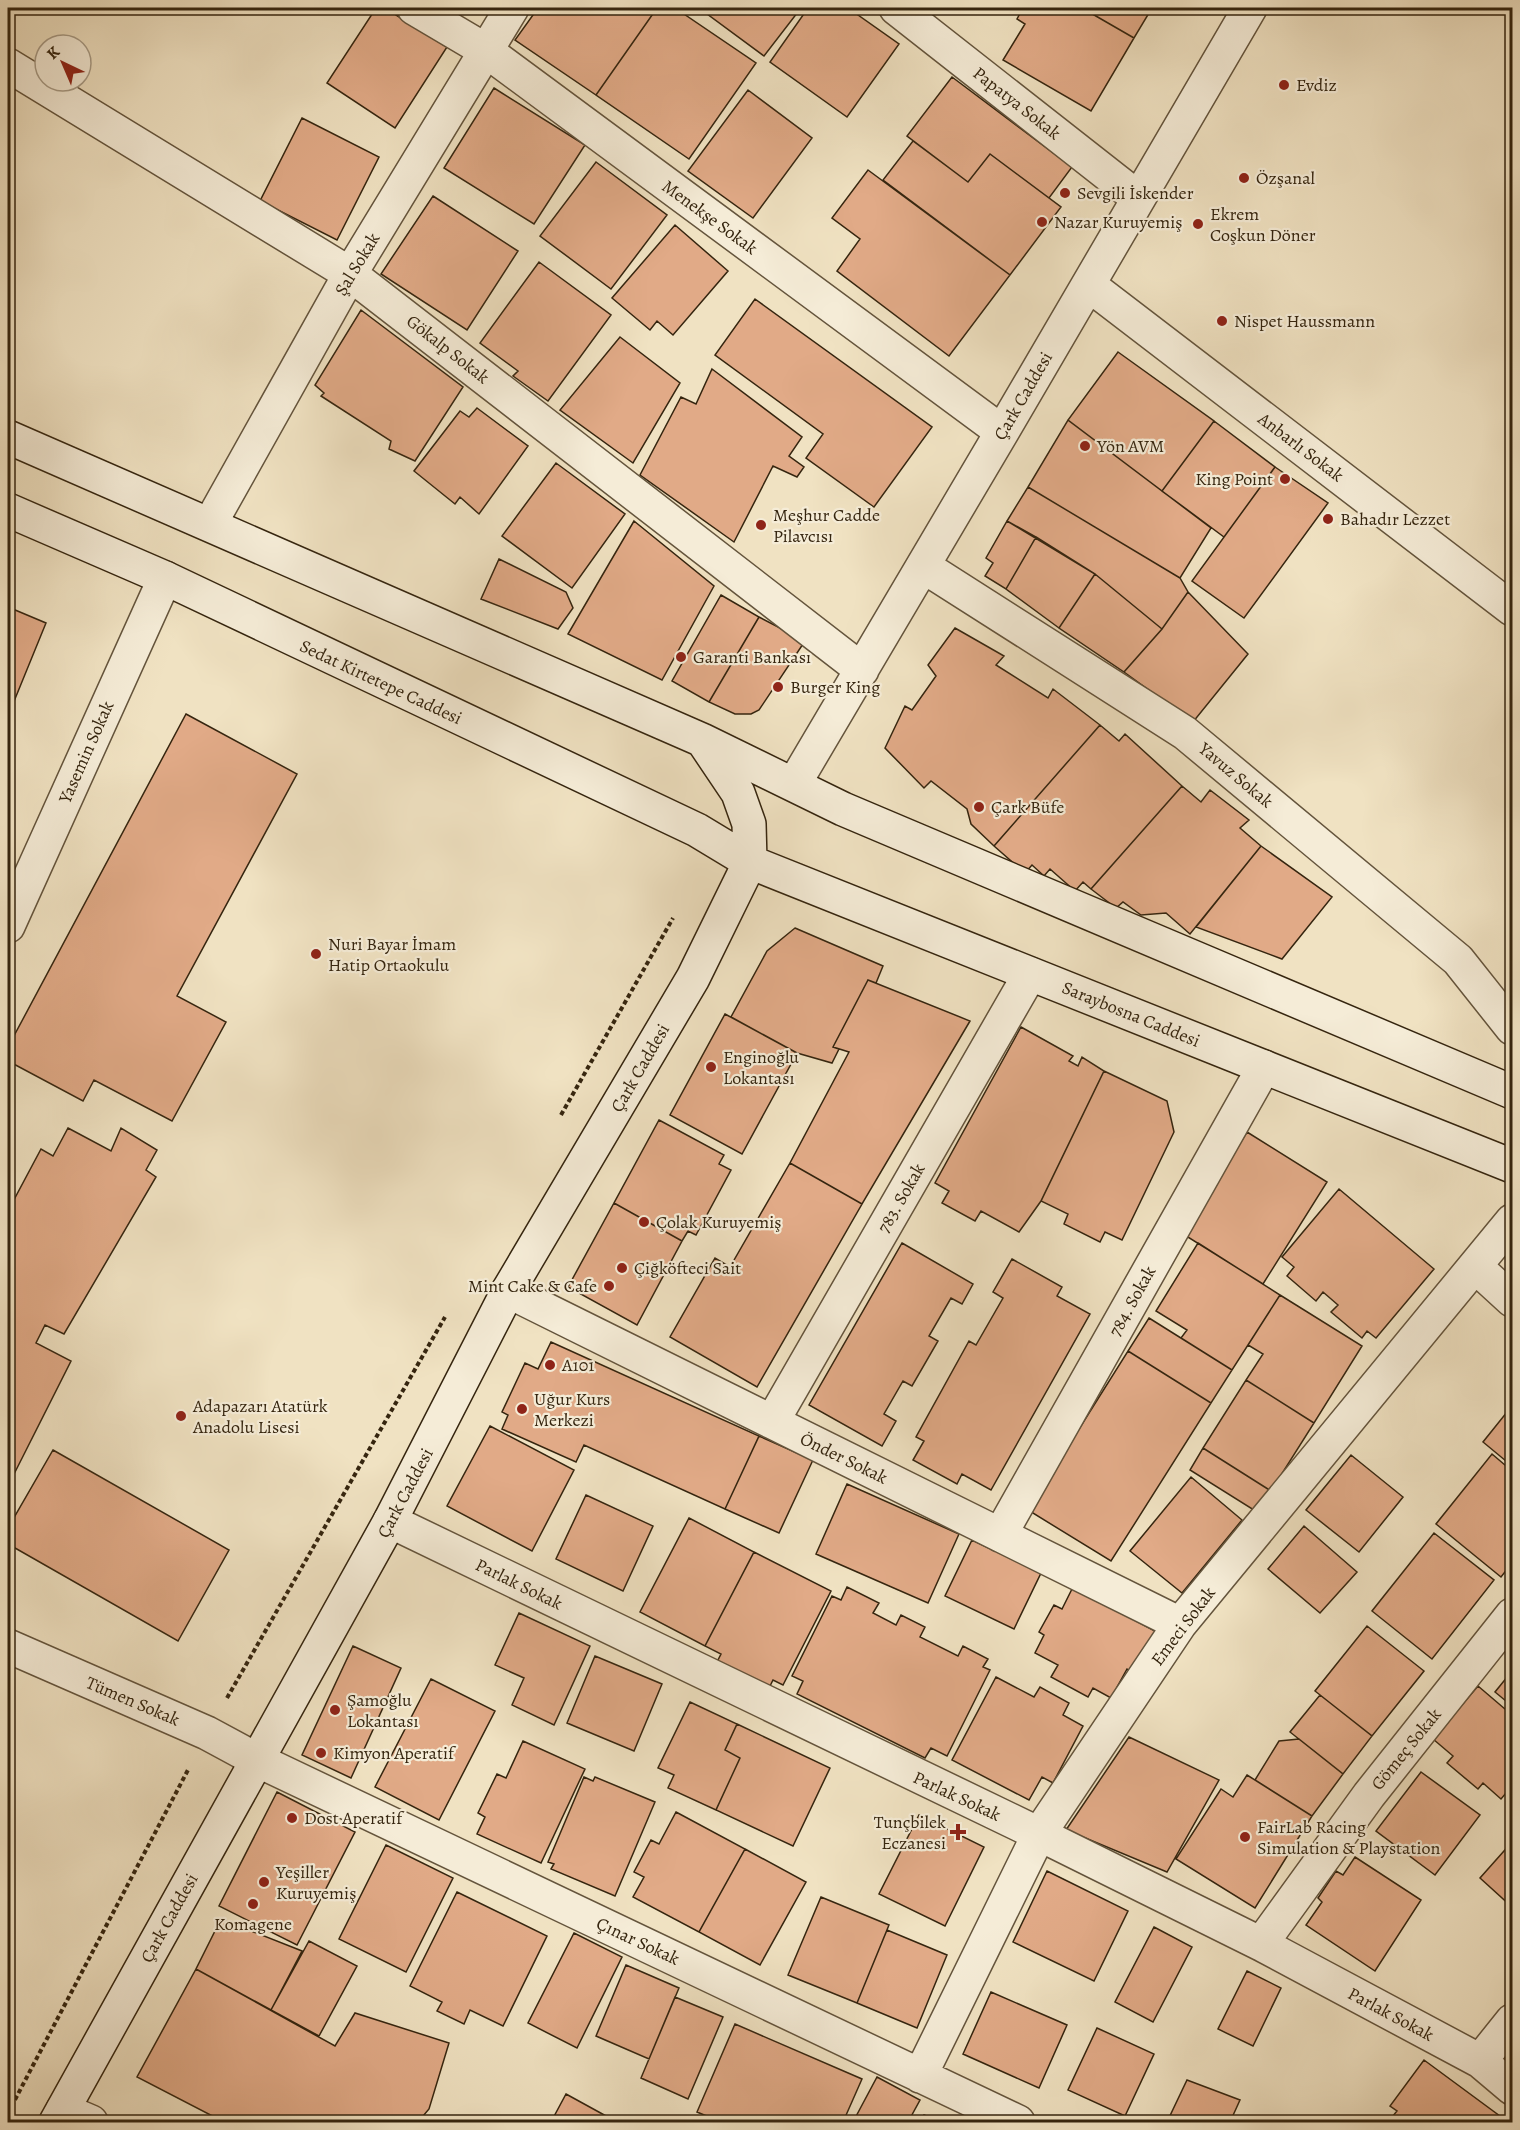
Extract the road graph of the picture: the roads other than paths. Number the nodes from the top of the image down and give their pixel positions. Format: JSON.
{"nodes":[{"id":1,"x":414,"y":8,"type":"edge"},
{"id":2,"x":512,"y":8,"type":"edge"},
{"id":3,"x":896,"y":8,"type":"edge"},
{"id":4,"x":1250,"y":8,"type":"edge"},
{"id":5,"x":485,"y":50,"type":"junction"},
{"id":6,"x":8,"y":65,"type":"edge"},
{"id":7,"x":1138,"y":198,"type":"junction"},
{"id":8,"x":350,"y":274,"type":"junction"},
{"id":9,"x":1089,"y":285,"type":"junction"},
{"id":10,"x":1002,"y":432,"type":"junction"},
{"id":11,"x":8,"y":436,"type":"edge"},
{"id":12,"x":8,"y":510,"type":"edge"},
{"id":13,"x":210,"y":524,"type":"junction"},
{"id":14,"x":923,"y":566,"type":"junction"},
{"id":15,"x":165,"y":578,"type":"junction"},
{"id":16,"x":1512,"y":609,"type":"edge"},
{"id":17,"x":862,"y":670,"type":"junction"},
{"id":18,"x":702,"y":740,"type":"junction"},
{"id":19,"x":794,"y":784,"type":"junction"},
{"id":20,"x":750,"y":862,"type":"junction"},
{"id":21,"x":8,"y":927,"type":"edge"},
{"id":22,"x":1030,"y":974,"type":"junction"},
{"id":23,"x":1512,"y":1028,"type":"edge"},
{"id":24,"x":1264,"y":1067,"type":"junction"},
{"id":25,"x":1512,"y":1092,"type":"edge"},
{"id":26,"x":1512,"y":1166,"type":"edge"},
{"id":27,"x":1512,"y":1221,"type":"edge"},
{"id":28,"x":1476,"y":1268,"type":"junction"},
{"id":29,"x":508,"y":1291,"type":"junction"},
{"id":30,"x":1512,"y":1300,"type":"edge"},
{"id":31,"x":772,"y":1422,"type":"junction"},
{"id":32,"x":390,"y":1521,"type":"junction"},
{"id":33,"x":1000,"y":1535,"type":"junction"},
{"id":34,"x":1512,"y":1615,"type":"edge"},
{"id":35,"x":1180,"y":1624,"type":"junction"},
{"id":36,"x":8,"y":1646,"type":"edge"},
{"id":37,"x":257,"y":1760,"type":"junction"},
{"id":38,"x":1039,"y":1834,"type":"junction"},
{"id":39,"x":1261,"y":1944,"type":"junction"},
{"id":40,"x":1512,"y":2021,"type":"edge"},
{"id":41,"x":1480,"y":2061,"type":"junction"},
{"id":42,"x":920,"y":2076,"type":"junction"},
{"id":43,"x":1512,"y":2088,"type":"edge"},
{"id":44,"x":70,"y":2118,"type":"edge"},
{"id":45,"x":1018,"y":2122,"type":"edge"}],
"edges":[{"from":1,"to":5,"type":"street","name":"Menekşe Sokak"},
{"from":2,"to":5,"type":"street","name":"Şal Sokak"},
{"from":3,"to":7,"type":"street","name":"Papatya Sokak"},
{"from":4,"to":7,"type":"street","name":"Çark Caddesi"},
{"from":5,"to":8,"type":"street","name":"Şal Sokak"},
{"from":5,"to":10,"type":"street","name":"Menekşe Sokak"},
{"from":6,"to":8,"type":"street","name":"Gökalp Sokak"},
{"from":7,"to":9,"type":"street","name":"Çark Caddesi"},
{"from":8,"to":13,"type":"street","name":"Şal Sokak"},
{"from":8,"to":17,"type":"street","name":"Gökalp Sokak"},
{"from":9,"to":10,"type":"street","name":"Çark Caddesi"},
{"from":9,"to":16,"type":"street","name":"Anbarlı Sokak"},
{"from":10,"to":14,"type":"street","name":"Çark Caddesi"},
{"from":11,"to":13,"type":"street"},
{"from":12,"to":15,"type":"street","name":"Sedat Kirtetepe Caddesi"},
{"from":13,"to":18,"type":"street"},
{"from":14,"to":17,"type":"street","name":"Çark Caddesi"},
{"from":14,"to":23,"type":"street","name":"Yavuz Sokak"},
{"from":15,"to":20,"type":"street","name":"Sedat Kirtetepe Caddesi"},
{"from":15,"to":21,"type":"street","name":"Yasemin Sokak"},
{"from":17,"to":19,"type":"street","name":"Çark Caddesi"},
{"from":18,"to":19,"type":"street"},
{"from":18,"to":20,"type":"street"},
{"from":19,"to":25,"type":"street"},
{"from":20,"to":22,"type":"street","name":"Saraybosna Caddesi"},
{"from":20,"to":29,"type":"street","name":"Çark Caddesi"},
{"from":22,"to":24,"type":"street","name":"Saraybosna Caddesi"},
{"from":22,"to":31,"type":"street","name":"783. Sokak"},
{"from":24,"to":26,"type":"street","name":"Saraybosna Caddesi"},
{"from":24,"to":33,"type":"street","name":"784. Sokak"},
{"from":27,"to":28,"type":"street","name":"Emeci Sokak"},
{"from":28,"to":30,"type":"street"},
{"from":28,"to":35,"type":"street","name":"Emeci Sokak"},
{"from":29,"to":31,"type":"street","name":"Önder Sokak"},
{"from":29,"to":32,"type":"street","name":"Çark Caddesi"},
{"from":31,"to":33,"type":"street","name":"Önder Sokak"},
{"from":32,"to":37,"type":"street","name":"Çark Caddesi"},
{"from":32,"to":38,"type":"street","name":"Parlak Sokak"},
{"from":33,"to":35,"type":"street","name":"Önder Sokak"},
{"from":34,"to":39,"type":"street","name":"Gömeç Sokak"},
{"from":35,"to":38,"type":"street","name":"Emeci Sokak"},
{"from":36,"to":37,"type":"street","name":"Tümen Sokak"},
{"from":37,"to":42,"type":"street","name":"Çınar Sokak"},
{"from":37,"to":44,"type":"street","name":"Çark Caddesi"},
{"from":38,"to":39,"type":"street","name":"Parlak Sokak"},
{"from":38,"to":42,"type":"street","name":"Emeci Sokak"},
{"from":39,"to":41,"type":"street","name":"Parlak Sokak"},
{"from":40,"to":41,"type":"street"},
{"from":41,"to":43,"type":"street","name":"Parlak Sokak"},
{"from":42,"to":45,"type":"street","name":"Çınar Sokak"}]}
